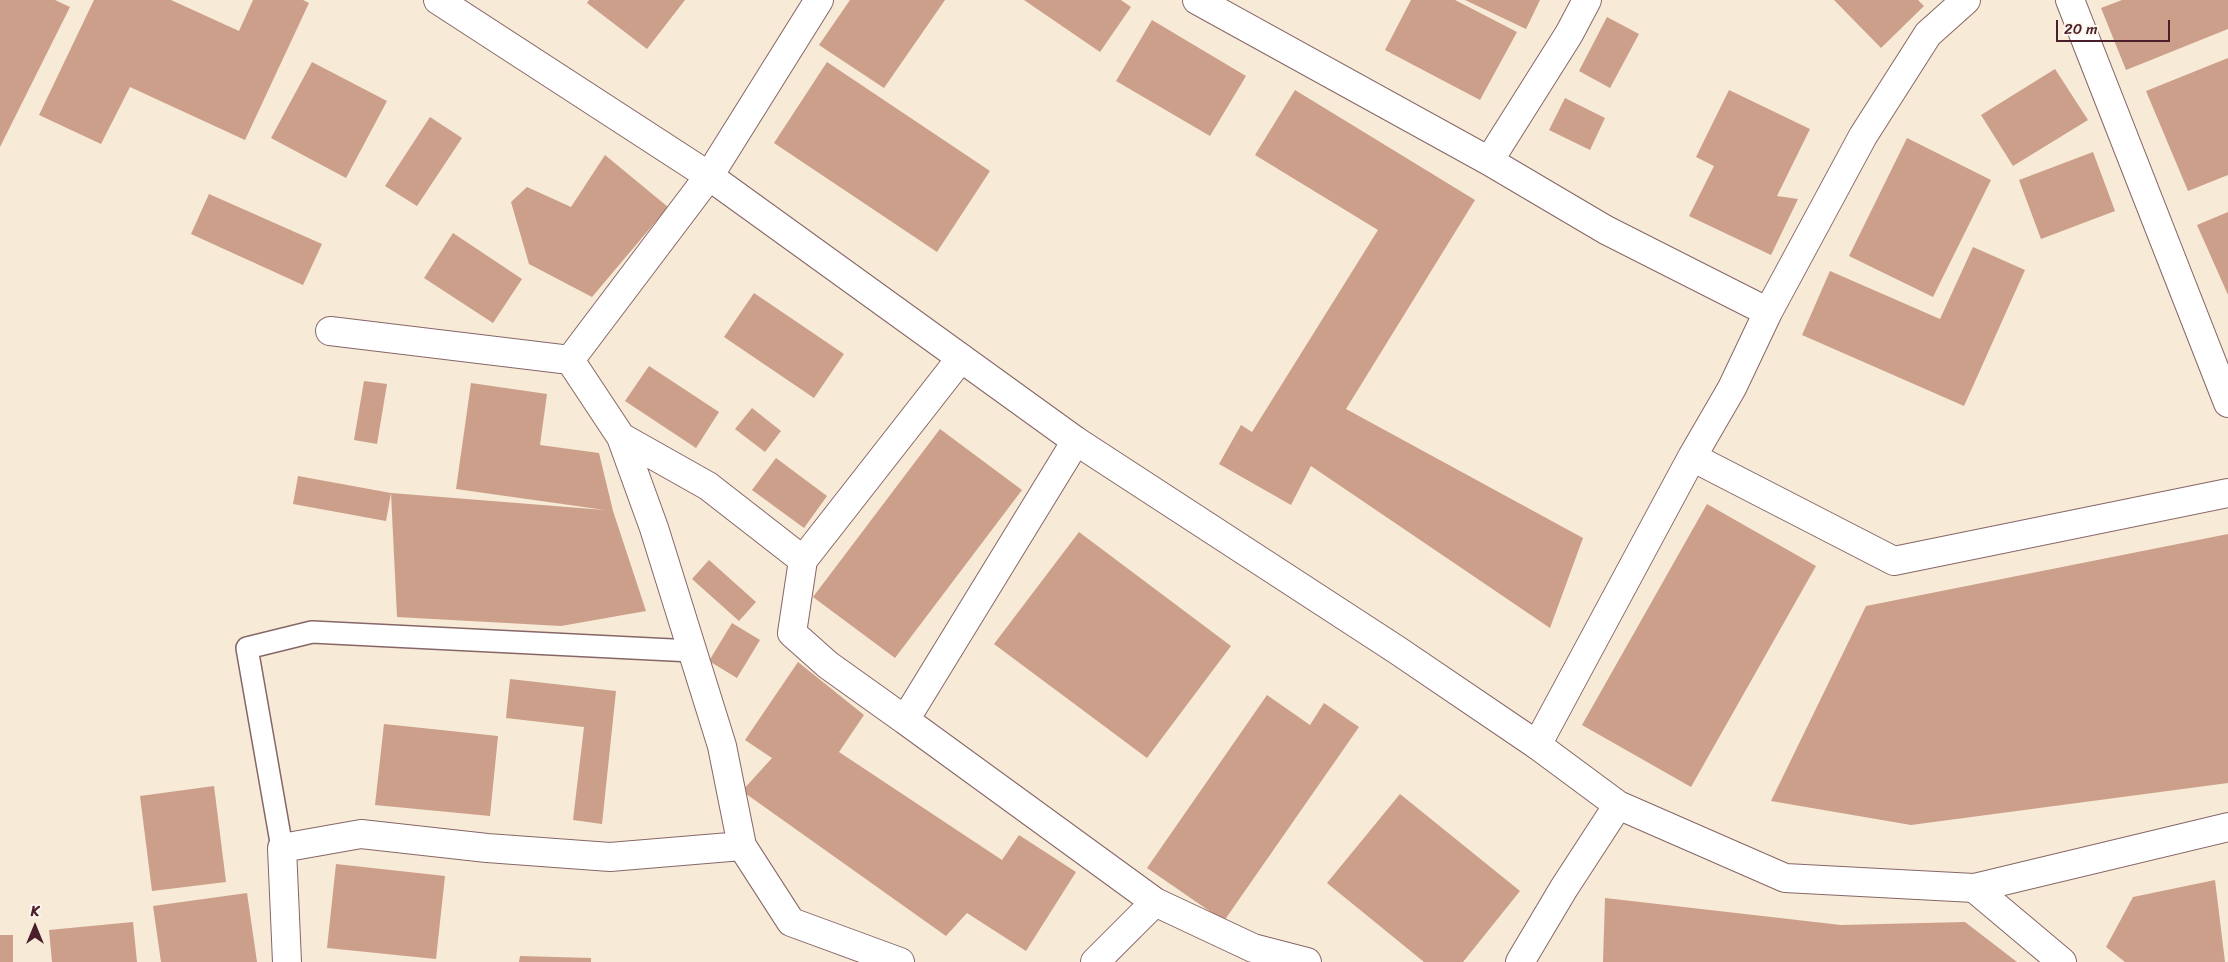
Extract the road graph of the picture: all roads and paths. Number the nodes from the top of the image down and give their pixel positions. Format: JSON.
{"nodes":[{"id":1,"x":438,"y":0,"type":"edge"},
{"id":2,"x":819,"y":0,"type":"edge"},
{"id":3,"x":1197,"y":0,"type":"edge"},
{"id":4,"x":1587,"y":0,"type":"edge"},
{"id":5,"x":1966,"y":0,"type":"edge"},
{"id":6,"x":2070,"y":0,"type":"edge"},
{"id":7,"x":1489,"y":161,"type":"junction"},
{"id":8,"x":709,"y":176,"type":"junction"},
{"id":9,"x":1768,"y":312,"type":"junction"},
{"id":10,"x":330,"y":331,"type":"dead end"},
{"id":11,"x":961,"y":358,"type":"junction"},
{"id":12,"x":570,"y":360,"type":"junction"},
{"id":13,"x":2228,"y":404,"type":"edge"},
{"id":14,"x":621,"y":437,"type":"junction"},
{"id":15,"x":1076,"y":441,"type":"junction"},
{"id":16,"x":1692,"y":457,"type":"junction"},
{"id":17,"x":2228,"y":493,"type":"edge"},
{"id":18,"x":803,"y":560,"type":"junction"},
{"id":19,"x":692,"y":651,"type":"junction"},
{"id":20,"x":906,"y":720,"type":"junction"},
{"id":21,"x":1537,"y":745,"type":"junction"},
{"id":22,"x":1618,"y":805,"type":"junction"},
{"id":23,"x":2228,"y":827,"type":"edge"},
{"id":24,"x":742,"y":846,"type":"junction"},
{"id":25,"x":282,"y":848,"type":"junction"},
{"id":26,"x":1974,"y":888,"type":"junction"},
{"id":27,"x":1155,"y":902,"type":"junction"},
{"id":28,"x":287,"y":962,"type":"edge"},
{"id":29,"x":900,"y":962,"type":"edge"},
{"id":30,"x":1095,"y":962,"type":"edge"},
{"id":31,"x":1307,"y":962,"type":"edge"},
{"id":32,"x":1520,"y":962,"type":"edge"},
{"id":33,"x":2062,"y":962,"type":"edge"}],
"edges":[{"from":1,"to":8,"type":"street"},
{"from":2,"to":8,"type":"street"},
{"from":3,"to":7,"type":"street"},
{"from":4,"to":7,"type":"street"},
{"from":5,"to":9,"type":"street"},
{"from":6,"to":13,"type":"street"},
{"from":7,"to":9,"type":"street"},
{"from":8,"to":11,"type":"street"},
{"from":8,"to":12,"type":"street"},
{"from":9,"to":16,"type":"street"},
{"from":10,"to":12,"type":"street"},
{"from":11,"to":15,"type":"street"},
{"from":11,"to":18,"type":"street"},
{"from":12,"to":14,"type":"street"},
{"from":14,"to":18,"type":"street"},
{"from":14,"to":19,"type":"street"},
{"from":15,"to":20,"type":"street"},
{"from":15,"to":21,"type":"street"},
{"from":16,"to":17,"type":"street"},
{"from":16,"to":21,"type":"street"},
{"from":18,"to":20,"type":"street"},
{"from":19,"to":24,"type":"street"},
{"from":19,"to":25,"type":"lane"},
{"from":20,"to":27,"type":"street"},
{"from":21,"to":22,"type":"street"},
{"from":22,"to":26,"type":"street"},
{"from":22,"to":32,"type":"street"},
{"from":23,"to":26,"type":"street"},
{"from":24,"to":25,"type":"street"},
{"from":24,"to":29,"type":"street"},
{"from":25,"to":28,"type":"street"},
{"from":26,"to":33,"type":"street"},
{"from":27,"to":30,"type":"street"},
{"from":27,"to":31,"type":"street"}]}
